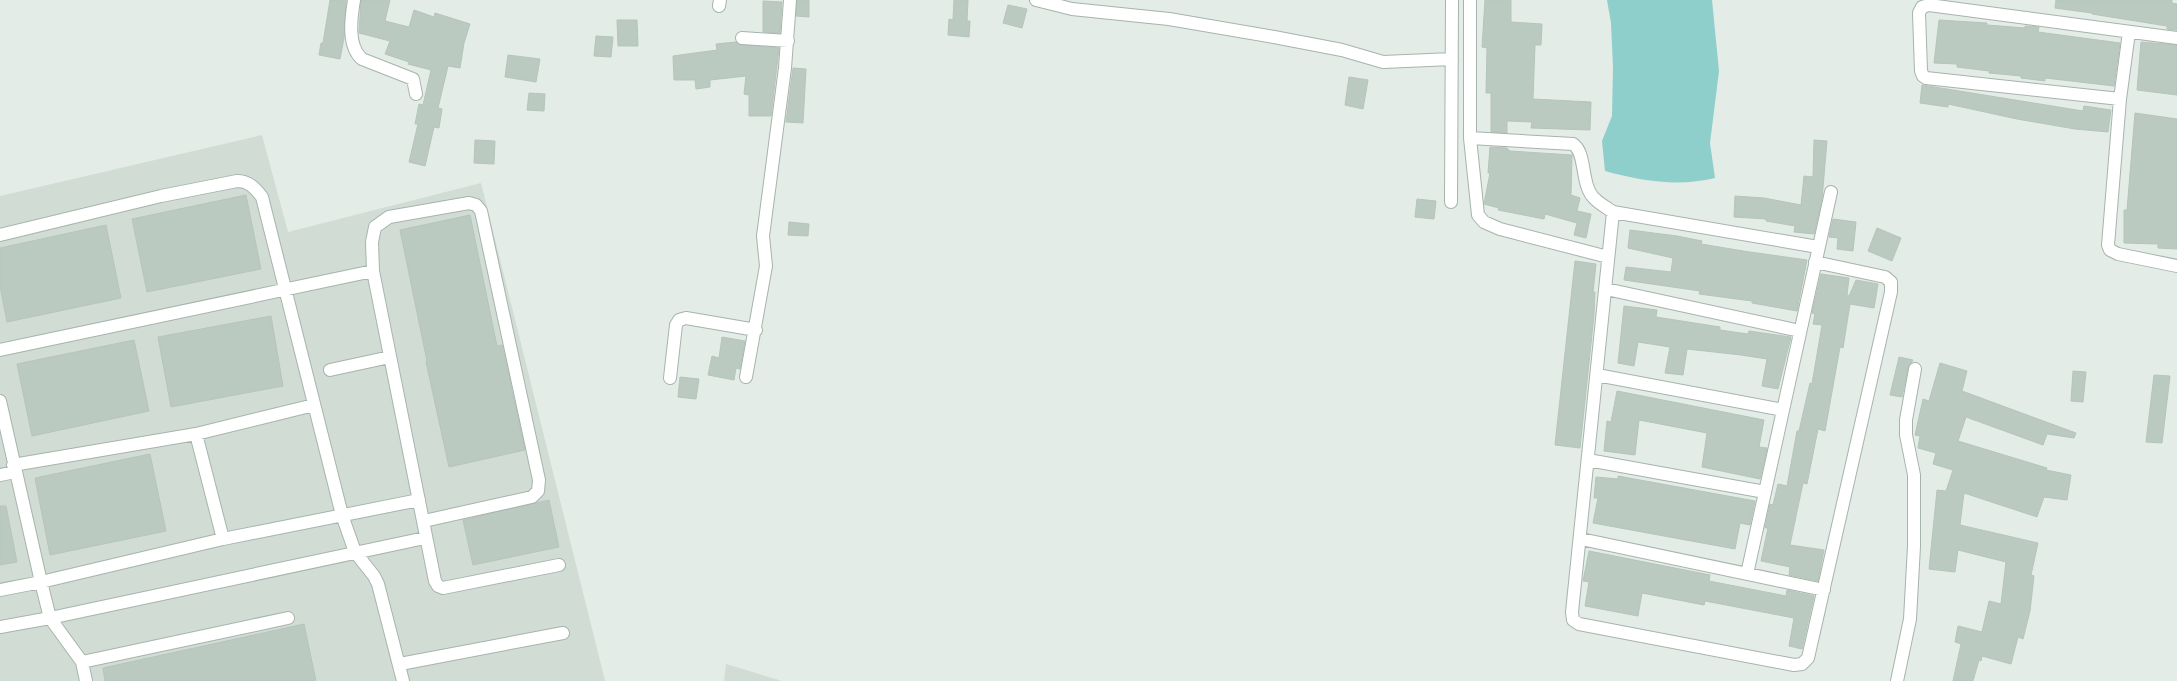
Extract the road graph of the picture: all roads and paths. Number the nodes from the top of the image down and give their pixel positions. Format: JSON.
{"nodes":[{"id":1,"x":354,"y":0,"type":"edge"},
{"id":2,"x":790,"y":0,"type":"edge"},
{"id":3,"x":1036,"y":0,"type":"edge"},
{"id":4,"x":1452,"y":0,"type":"edge"},
{"id":5,"x":1470,"y":0,"type":"edge"},
{"id":6,"x":2129,"y":32,"type":"junction"},
{"id":7,"x":742,"y":38,"type":"dead end"},
{"id":8,"x":2177,"y":38,"type":"edge"},
{"id":9,"x":788,"y":41,"type":"junction"},
{"id":10,"x":1452,"y":59,"type":"junction"},
{"id":11,"x":416,"y":94,"type":"dead end"},
{"id":12,"x":2120,"y":99,"type":"junction"},
{"id":13,"x":1470,"y":138,"type":"junction"},
{"id":14,"x":1831,"y":192,"type":"dead end"},
{"id":15,"x":1451,"y":202,"type":"dead end"},
{"id":16,"x":1613,"y":212,"type":"junction"},
{"id":17,"x":0,"y":235,"type":"edge"},
{"id":18,"x":1818,"y":247,"type":"junction"},
{"id":19,"x":1608,"y":258,"type":"junction"},
{"id":20,"x":1815,"y":262,"type":"junction"},
{"id":21,"x":2177,"y":266,"type":"edge"},
{"id":22,"x":373,"y":271,"type":"junction"},
{"id":23,"x":284,"y":289,"type":"junction"},
{"id":24,"x":1606,"y":289,"type":"junction"},
{"id":25,"x":756,"y":330,"type":"junction"},
{"id":26,"x":1800,"y":331,"type":"junction"},
{"id":27,"x":0,"y":350,"type":"edge"},
{"id":28,"x":390,"y":358,"type":"junction"},
{"id":29,"x":1915,"y":369,"type":"dead end"},
{"id":30,"x":330,"y":370,"type":"dead end"},
{"id":31,"x":1597,"y":375,"type":"junction"},
{"id":32,"x":746,"y":377,"type":"dead end"},
{"id":33,"x":670,"y":378,"type":"dead end"},
{"id":34,"x":0,"y":401,"type":"edge"},
{"id":35,"x":314,"y":405,"type":"junction"},
{"id":36,"x":1783,"y":410,"type":"junction"},
{"id":37,"x":196,"y":434,"type":"junction"},
{"id":38,"x":1588,"y":460,"type":"junction"},
{"id":39,"x":14,"y":469,"type":"junction"},
{"id":40,"x":0,"y":475,"type":"edge"},
{"id":41,"x":1765,"y":492,"type":"junction"},
{"id":42,"x":419,"y":500,"type":"junction"},
{"id":43,"x":342,"y":515,"type":"junction"},
{"id":44,"x":424,"y":521,"type":"junction"},
{"id":45,"x":425,"y":538,"type":"junction"},
{"id":46,"x":1581,"y":538,"type":"junction"},
{"id":47,"x":223,"y":540,"type":"junction"},
{"id":48,"x":355,"y":552,"type":"junction"},
{"id":49,"x":559,"y":565,"type":"dead end"},
{"id":50,"x":1747,"y":574,"type":"junction"},
{"id":51,"x":41,"y":582,"type":"junction"},
{"id":52,"x":0,"y":590,"type":"edge"},
{"id":53,"x":1824,"y":590,"type":"junction"},
{"id":54,"x":50,"y":618,"type":"junction"},
{"id":55,"x":288,"y":618,"type":"dead end"},
{"id":56,"x":0,"y":627,"type":"edge"},
{"id":57,"x":563,"y":633,"type":"dead end"},
{"id":58,"x":82,"y":662,"type":"junction"},
{"id":59,"x":400,"y":664,"type":"junction"},
{"id":60,"x":86,"y":681,"type":"edge"},
{"id":61,"x":403,"y":681,"type":"edge"},
{"id":62,"x":1897,"y":681,"type":"edge"}],
"edges":[{"from":1,"to":11,"type":"street"},
{"from":2,"to":9,"type":"street"},
{"from":3,"to":10,"type":"street"},
{"from":4,"to":10,"type":"street"},
{"from":5,"to":13,"type":"street"},
{"from":6,"to":8,"type":"street"},
{"from":6,"to":12,"type":"street"},
{"from":6,"to":12,"type":"street"},
{"from":7,"to":9,"type":"street"},
{"from":9,"to":25,"type":"street"},
{"from":10,"to":15,"type":"street"},
{"from":12,"to":21,"type":"street"},
{"from":13,"to":16,"type":"street"},
{"from":13,"to":19,"type":"street"},
{"from":14,"to":18,"type":"street"},
{"from":16,"to":18,"type":"street"},
{"from":16,"to":19,"type":"street"},
{"from":17,"to":23,"type":"street"},
{"from":18,"to":20,"type":"street"},
{"from":19,"to":24,"type":"street"},
{"from":20,"to":26,"type":"street"},
{"from":20,"to":53,"type":"street"},
{"from":22,"to":23,"type":"street"},
{"from":22,"to":28,"type":"street"},
{"from":22,"to":44,"type":"street"},
{"from":23,"to":27,"type":"street"},
{"from":23,"to":35,"type":"street"},
{"from":24,"to":26,"type":"street"},
{"from":24,"to":31,"type":"street"},
{"from":25,"to":32,"type":"street"},
{"from":25,"to":33,"type":"street"},
{"from":26,"to":36,"type":"street"},
{"from":28,"to":30,"type":"street"},
{"from":28,"to":42,"type":"street"},
{"from":29,"to":62,"type":"street"},
{"from":31,"to":36,"type":"street"},
{"from":31,"to":38,"type":"street"},
{"from":34,"to":39,"type":"street"},
{"from":35,"to":37,"type":"street"},
{"from":35,"to":43,"type":"street"},
{"from":36,"to":41,"type":"street"},
{"from":37,"to":39,"type":"street"},
{"from":37,"to":47,"type":"street"},
{"from":38,"to":41,"type":"street"},
{"from":38,"to":46,"type":"street"},
{"from":39,"to":40,"type":"street"},
{"from":39,"to":51,"type":"street"},
{"from":41,"to":50,"type":"street"},
{"from":42,"to":43,"type":"street"},
{"from":42,"to":44,"type":"street"},
{"from":43,"to":47,"type":"street"},
{"from":43,"to":48,"type":"street"},
{"from":44,"to":45,"type":"street"},
{"from":45,"to":48,"type":"street"},
{"from":45,"to":49,"type":"street"},
{"from":46,"to":50,"type":"street"},
{"from":46,"to":53,"type":"street"},
{"from":47,"to":51,"type":"street"},
{"from":48,"to":54,"type":"street"},
{"from":48,"to":59,"type":"street"},
{"from":50,"to":53,"type":"street"},
{"from":51,"to":52,"type":"street"},
{"from":51,"to":54,"type":"street"},
{"from":54,"to":56,"type":"street"},
{"from":54,"to":58,"type":"street"},
{"from":55,"to":58,"type":"street"},
{"from":57,"to":59,"type":"street"},
{"from":58,"to":60,"type":"street"},
{"from":59,"to":61,"type":"street"}]}
